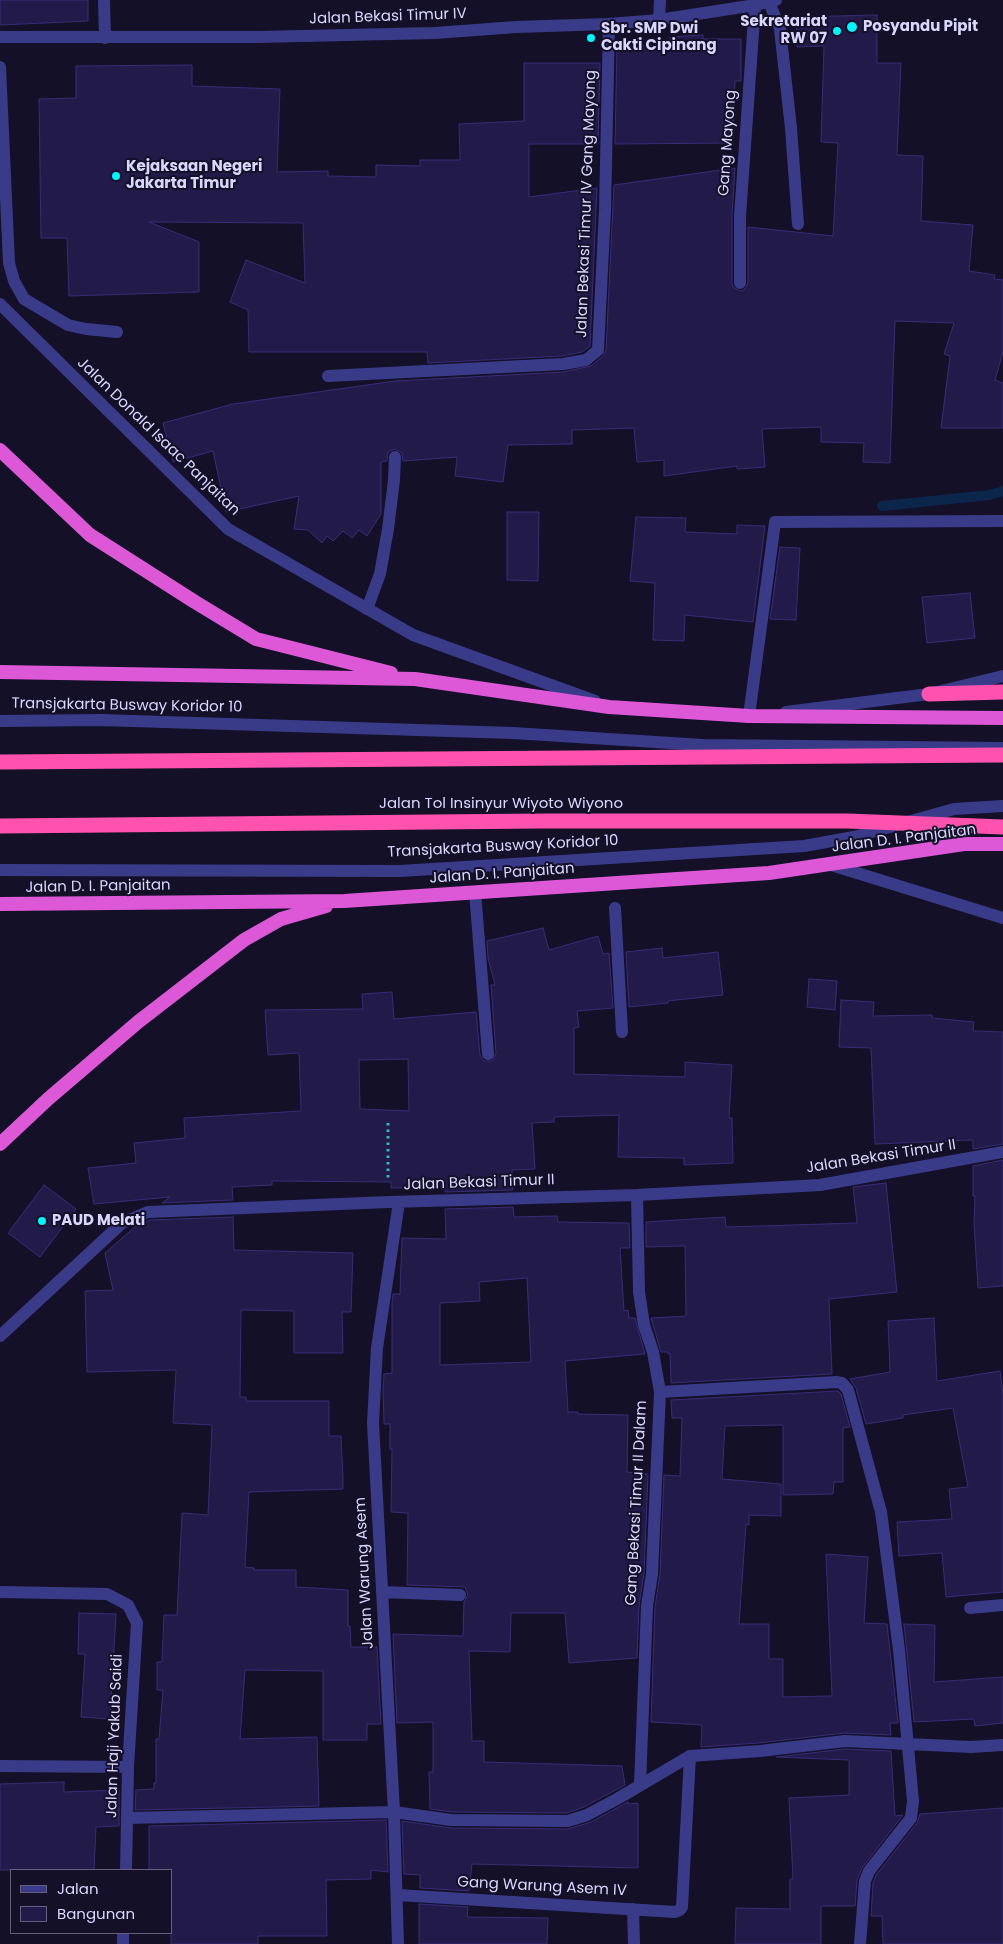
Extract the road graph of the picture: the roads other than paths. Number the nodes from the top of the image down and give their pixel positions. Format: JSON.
{"nodes":[{"id":1,"x":104,"y":0,"type":"edge"},
{"id":2,"x":660,"y":0,"type":"edge"},
{"id":3,"x":773,"y":1,"type":"edge"},
{"id":4,"x":754,"y":5,"type":"junction"},
{"id":5,"x":659,"y":20,"type":"junction"},
{"id":6,"x":609,"y":24,"type":"junction"},
{"id":7,"x":0,"y":37,"type":"edge"},
{"id":8,"x":105,"y":38,"type":"junction"},
{"id":9,"x":0,"y":67,"type":"edge"},
{"id":10,"x":798,"y":224,"type":"dead end"},
{"id":11,"x":740,"y":283,"type":"dead end"},
{"id":12,"x":0,"y":304,"type":"edge"},
{"id":13,"x":117,"y":332,"type":"dead end"},
{"id":14,"x":328,"y":376,"type":"dead end"},
{"id":15,"x":0,"y":450,"type":"edge"},
{"id":16,"x":395,"y":457,"type":"dead end"},
{"id":17,"x":1003,"y":521,"type":"edge"},
{"id":18,"x":367,"y":609,"type":"junction"},
{"id":19,"x":0,"y":672,"type":"edge"},
{"id":20,"x":1003,"y":676,"type":"edge"},
{"id":21,"x":415,"y":679,"type":"junction"},
{"id":22,"x":1003,"y":692,"type":"edge"},
{"id":23,"x":929,"y":694,"type":"junction"},
{"id":24,"x":609,"y":706,"type":"junction"},
{"id":25,"x":749,"y":716,"type":"junction"},
{"id":26,"x":1003,"y":718,"type":"edge"},
{"id":27,"x":0,"y":721,"type":"edge"},
{"id":28,"x":1003,"y":748,"type":"edge"},
{"id":29,"x":1003,"y":755,"type":"edge"},
{"id":30,"x":0,"y":762,"type":"edge"},
{"id":31,"x":1003,"y":806,"type":"edge"},
{"id":32,"x":0,"y":826,"type":"edge"},
{"id":33,"x":1003,"y":827,"type":"edge"},
{"id":34,"x":1003,"y":844,"type":"edge"},
{"id":35,"x":831,"y":865,"type":"junction"},
{"id":36,"x":0,"y":870,"type":"edge"},
{"id":37,"x":475,"y":892,"type":"junction"},
{"id":38,"x":344,"y":901,"type":"junction"},
{"id":39,"x":0,"y":904,"type":"edge"},
{"id":40,"x":615,"y":908,"type":"dead end"},
{"id":41,"x":1003,"y":918,"type":"edge"},
{"id":42,"x":622,"y":1032,"type":"dead end"},
{"id":43,"x":488,"y":1054,"type":"dead end"},
{"id":44,"x":0,"y":1144,"type":"edge"},
{"id":45,"x":1003,"y":1152,"type":"edge"},
{"id":46,"x":637,"y":1195,"type":"junction"},
{"id":47,"x":394,"y":1202,"type":"junction"},
{"id":48,"x":0,"y":1336,"type":"edge"},
{"id":49,"x":660,"y":1392,"type":"junction"},
{"id":50,"x":0,"y":1592,"type":"edge"},
{"id":51,"x":382,"y":1592,"type":"junction"},
{"id":52,"x":460,"y":1595,"type":"dead end"},
{"id":53,"x":1003,"y":1605,"type":"edge"},
{"id":54,"x":970,"y":1608,"type":"dead end"},
{"id":55,"x":908,"y":1744,"type":"junction"},
{"id":56,"x":1003,"y":1745,"type":"edge"},
{"id":57,"x":690,"y":1756,"type":"junction"},
{"id":58,"x":0,"y":1766,"type":"edge"},
{"id":59,"x":128,"y":1767,"type":"junction"},
{"id":60,"x":640,"y":1785,"type":"junction"},
{"id":61,"x":394,"y":1812,"type":"junction"},
{"id":62,"x":128,"y":1818,"type":"junction"},
{"id":63,"x":126,"y":1869,"type":"edge"},
{"id":64,"x":398,"y":1895,"type":"junction"},
{"id":65,"x":633,"y":1909,"type":"junction"},
{"id":66,"x":398,"y":1944,"type":"edge"},
{"id":67,"x":634,"y":1944,"type":"edge"},
{"id":68,"x":860,"y":1944,"type":"edge"}],
"edges":[{"from":1,"to":8,"type":"street"},
{"from":2,"to":5,"type":"street"},
{"from":3,"to":4,"type":"street","name":"Jalan Bekasi Timur IV"},
{"from":3,"to":10,"type":"street"},
{"from":4,"to":5,"type":"street","name":"Jalan Bekasi Timur IV"},
{"from":4,"to":11,"type":"street","name":"Gang Mayong"},
{"from":5,"to":6,"type":"street","name":"Jalan Bekasi Timur IV"},
{"from":6,"to":8,"type":"street","name":"Jalan Bekasi Timur IV"},
{"from":6,"to":14,"type":"street","name":"Jalan Bekasi Timur IV Gang Mayong"},
{"from":7,"to":8,"type":"street","name":"Jalan Bekasi Timur IV"},
{"from":9,"to":13,"type":"street"},
{"from":12,"to":18,"type":"street","name":"Jalan Donald Isaac Panjaitan"},
{"from":15,"to":21,"type":"highway"},
{"from":16,"to":18,"type":"street"},
{"from":17,"to":25,"type":"street"},
{"from":18,"to":24,"type":"street","name":"Jalan Donald Isaac Panjaitan"},
{"from":19,"to":21,"type":"highway"},
{"from":20,"to":23,"type":"street"},
{"from":21,"to":24,"type":"highway"},
{"from":22,"to":23,"type":"highway"},
{"from":23,"to":25,"type":"street"},
{"from":24,"to":25,"type":"highway"},
{"from":25,"to":26,"type":"highway"},
{"from":27,"to":28,"type":"street","name":"Transjakarta Busway Koridor 10"},
{"from":29,"to":30,"type":"highway"},
{"from":31,"to":36,"type":"street","name":"Transjakarta Busway Koridor 10"},
{"from":32,"to":33,"type":"highway","name":"Jalan Tol Insinyur Wiyoto Wiyono","bridge":true},
{"from":34,"to":35,"type":"highway","name":"Jalan D. I. Panjaitan"},
{"from":35,"to":37,"type":"highway","name":"Jalan D. I. Panjaitan"},
{"from":35,"to":41,"type":"street"},
{"from":37,"to":38,"type":"highway","name":"Jalan D. I. Panjaitan"},
{"from":37,"to":43,"type":"street"},
{"from":38,"to":39,"type":"highway","name":"Jalan D. I. Panjaitan"},
{"from":38,"to":44,"type":"highway"},
{"from":40,"to":42,"type":"street"},
{"from":45,"to":46,"type":"street","name":"Jalan Bekasi Timur II"},
{"from":46,"to":47,"type":"street","name":"Jalan Bekasi Timur II"},
{"from":46,"to":49,"type":"street","name":"Gang Bekasi Timur II Dalam"},
{"from":47,"to":48,"type":"street","name":"Jalan Bekasi Timur II"},
{"from":47,"to":51,"type":"street","name":"Jalan Warung Asem"},
{"from":49,"to":55,"type":"street"},
{"from":49,"to":60,"type":"street","name":"Gang Bekasi Timur II Dalam"},
{"from":50,"to":59,"type":"street","name":"Jalan Haji Yakub Saidi"},
{"from":51,"to":52,"type":"street"},
{"from":51,"to":61,"type":"street","name":"Jalan Warung Asem"},
{"from":53,"to":54,"type":"street"},
{"from":55,"to":56,"type":"street"},
{"from":55,"to":57,"type":"street"},
{"from":55,"to":68,"type":"street"},
{"from":57,"to":60,"type":"street"},
{"from":57,"to":65,"type":"street","name":"Gang Warung Asem IV"},
{"from":58,"to":59,"type":"street"},
{"from":59,"to":62,"type":"street","name":"Jalan Haji Yakub Saidi"},
{"from":60,"to":61,"type":"street"},
{"from":61,"to":62,"type":"street"},
{"from":61,"to":64,"type":"street","name":"Jalan Warung Asem"},
{"from":62,"to":63,"type":"street","name":"Jalan Haji Yakub Saidi"},
{"from":64,"to":65,"type":"street","name":"Gang Warung Asem IV"},
{"from":64,"to":66,"type":"street","name":"Jalan Warung Asem"},
{"from":65,"to":67,"type":"street"}]}
